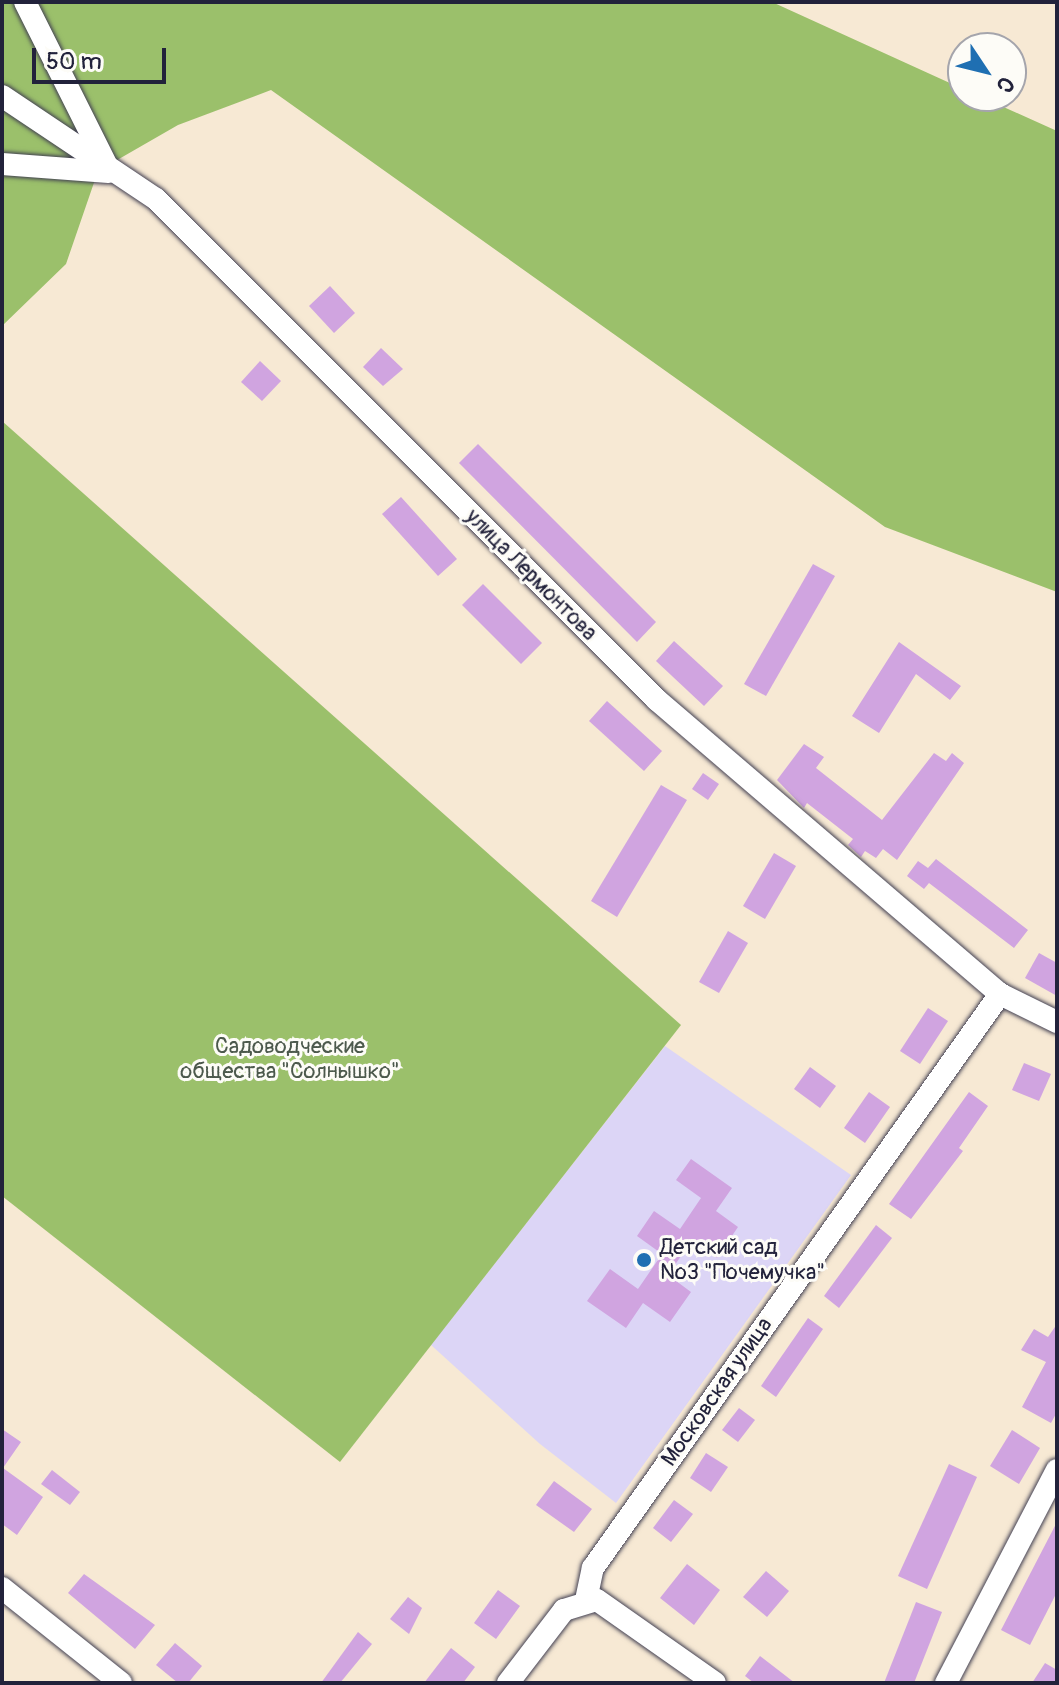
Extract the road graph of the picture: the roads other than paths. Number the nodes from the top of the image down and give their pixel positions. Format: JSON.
{"nodes":[{"id":1,"x":25,"y":2,"type":"edge"},
{"id":2,"x":2,"y":96,"type":"edge"},
{"id":3,"x":2,"y":164,"type":"edge"},
{"id":4,"x":110,"y":172,"type":"junction"},
{"id":5,"x":1000,"y":994,"type":"junction"},
{"id":6,"x":1057,"y":1022,"type":"edge"},
{"id":7,"x":1057,"y":1470,"type":"edge"},
{"id":8,"x":2,"y":1588,"type":"edge"},
{"id":9,"x":586,"y":1600,"type":"junction"},
{"id":10,"x":121,"y":1683,"type":"edge"},
{"id":11,"x":508,"y":1683,"type":"edge"},
{"id":12,"x":715,"y":1683,"type":"edge"},
{"id":13,"x":946,"y":1683,"type":"edge"}],
"edges":[{"from":1,"to":4,"type":"street"},
{"from":2,"to":4,"type":"street"},
{"from":3,"to":4,"type":"street","name":"улица Лермонтова"},
{"from":4,"to":5,"type":"street","name":"улица Лермонтова"},
{"from":5,"to":6,"type":"street","name":"улица Лермонтова"},
{"from":5,"to":9,"type":"street","name":"Московская улица"},
{"from":7,"to":13,"type":"street"},
{"from":8,"to":10,"type":"street"},
{"from":9,"to":11,"type":"street"},
{"from":9,"to":12,"type":"street"}]}
